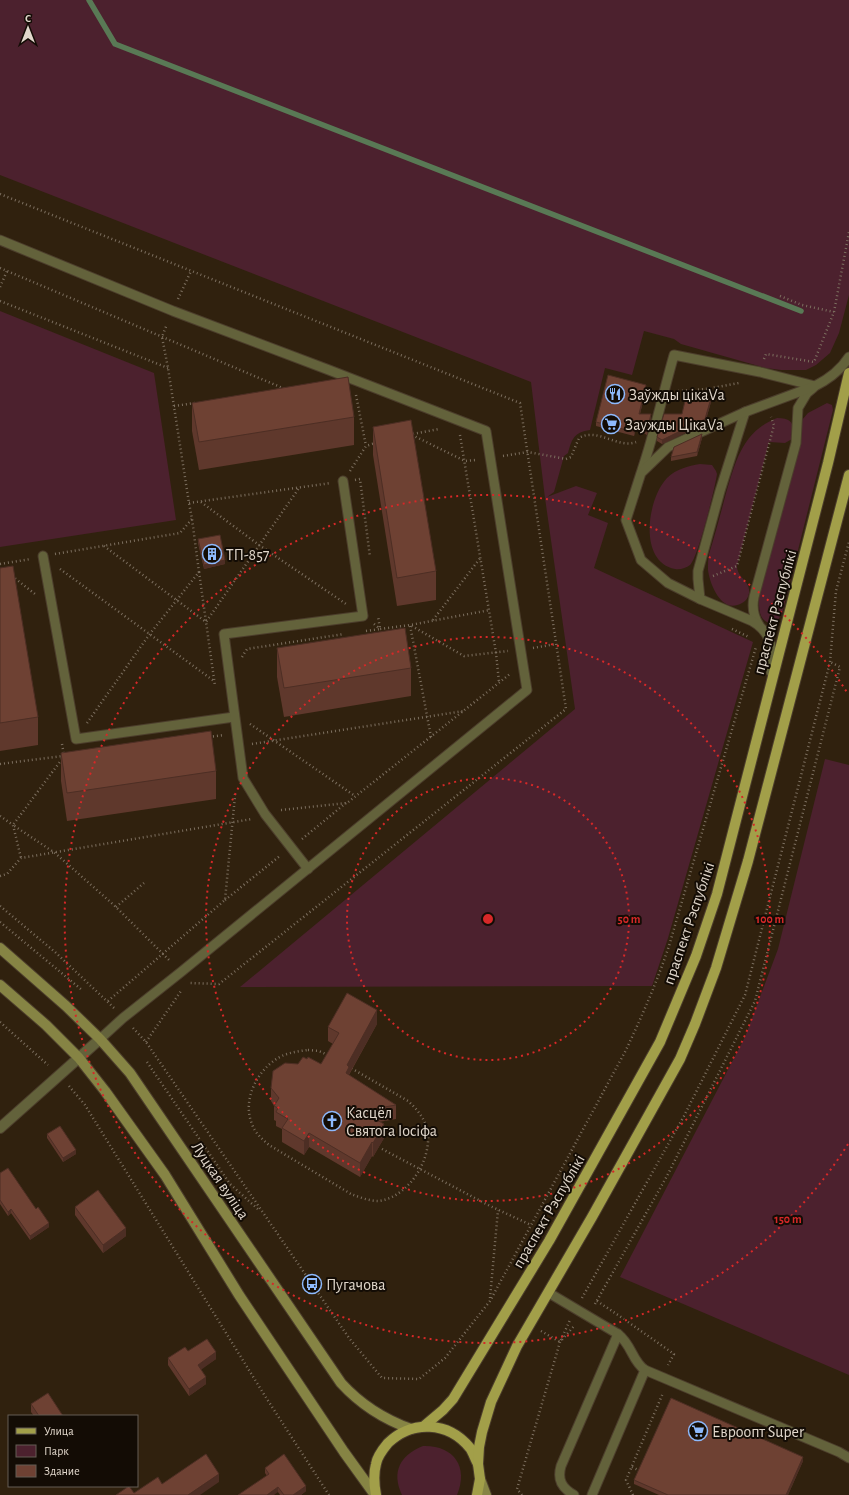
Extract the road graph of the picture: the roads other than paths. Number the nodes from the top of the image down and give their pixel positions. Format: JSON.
{"nodes":[{"id":1,"x":0,"y":240,"type":"edge"},
{"id":2,"x":849,"y":357,"type":"edge"},
{"id":3,"x":849,"y":373,"type":"edge"},
{"id":4,"x":816,"y":386,"type":"junction"},
{"id":5,"x":745,"y":412,"type":"junction"},
{"id":6,"x":641,"y":473,"type":"junction"},
{"id":7,"x":849,"y":476,"type":"edge"},
{"id":8,"x":343,"y":481,"type":"road end"},
{"id":9,"x":43,"y":556,"type":"road end"},
{"id":10,"x":700,"y":599,"type":"junction"},
{"id":11,"x":760,"y":625,"type":"junction"},
{"id":12,"x":770,"y":684,"type":"junction"},
{"id":13,"x":234,"y":717,"type":"junction"},
{"id":14,"x":308,"y":869,"type":"junction"},
{"id":15,"x":0,"y":948,"type":"edge"},
{"id":16,"x":0,"y":985,"type":"edge"},
{"id":17,"x":100,"y":1039,"type":"junction"},
{"id":18,"x":79,"y":1058,"type":"junction"},
{"id":19,"x":0,"y":1128,"type":"edge"},
{"id":20,"x":549,"y":1293,"type":"junction"},
{"id":21,"x":618,"y":1334,"type":"junction"},
{"id":22,"x":644,"y":1370,"type":"junction"},
{"id":23,"x":424,"y":1426,"type":"junction"},
{"id":24,"x":411,"y":1429,"type":"junction"},
{"id":25,"x":849,"y":1458,"type":"edge"},
{"id":26,"x":478,"y":1464,"type":"junction"},
{"id":27,"x":480,"y":1479,"type":"junction"},
{"id":28,"x":375,"y":1495,"type":"edge"},
{"id":29,"x":477,"y":1495,"type":"edge"},
{"id":30,"x":486,"y":1495,"type":"edge"},
{"id":31,"x":574,"y":1495,"type":"edge"},
{"id":32,"x":592,"y":1495,"type":"edge"}],
"edges":[{"from":1,"to":14,"type":"lane"},
{"from":2,"to":4,"type":"lane"},
{"from":3,"to":12,"type":"main road","name":"праспект Рэспублікі"},
{"from":4,"to":5,"type":"lane"},
{"from":4,"to":6,"type":"lane"},
{"from":4,"to":11,"type":"lane"},
{"from":5,"to":6,"type":"lane"},
{"from":5,"to":10,"type":"lane"},
{"from":6,"to":10,"type":"lane"},
{"from":7,"to":20,"type":"main road","name":"праспект Рэспублікі"},
{"from":8,"to":13,"type":"lane"},
{"from":9,"to":13,"type":"lane"},
{"from":10,"to":11,"type":"lane"},
{"from":11,"to":12,"type":"lane"},
{"from":12,"to":23,"type":"main road","name":"праспект Рэспублікі"},
{"from":13,"to":14,"type":"lane"},
{"from":14,"to":17,"type":"lane"},
{"from":15,"to":17,"type":"street","name":"Луцкая вуліца"},
{"from":16,"to":18,"type":"street"},
{"from":17,"to":18,"type":"street"},
{"from":17,"to":24,"type":"street","name":"Луцкая вуліца"},
{"from":18,"to":19,"type":"street"},
{"from":18,"to":28,"type":"street"},
{"from":20,"to":21,"type":"lane"},
{"from":20,"to":26,"type":"main road","name":"праспект Рэспублікі"},
{"from":21,"to":22,"type":"lane"},
{"from":21,"to":31,"type":"lane"},
{"from":22,"to":25,"type":"lane"},
{"from":22,"to":32,"type":"lane"},
{"from":23,"to":24,"type":"main road","name":"праспект Рэспублікі"},
{"from":23,"to":26,"type":"main road","name":"праспект Рэспублікі"},
{"from":24,"to":28,"type":"main road","name":"праспект Рэспублікі"},
{"from":26,"to":27,"type":"main road","name":"праспект Рэспублікі"},
{"from":27,"to":29,"type":"main road","name":"праспект Рэспублікі"},
{"from":27,"to":30,"type":"street"}]}
